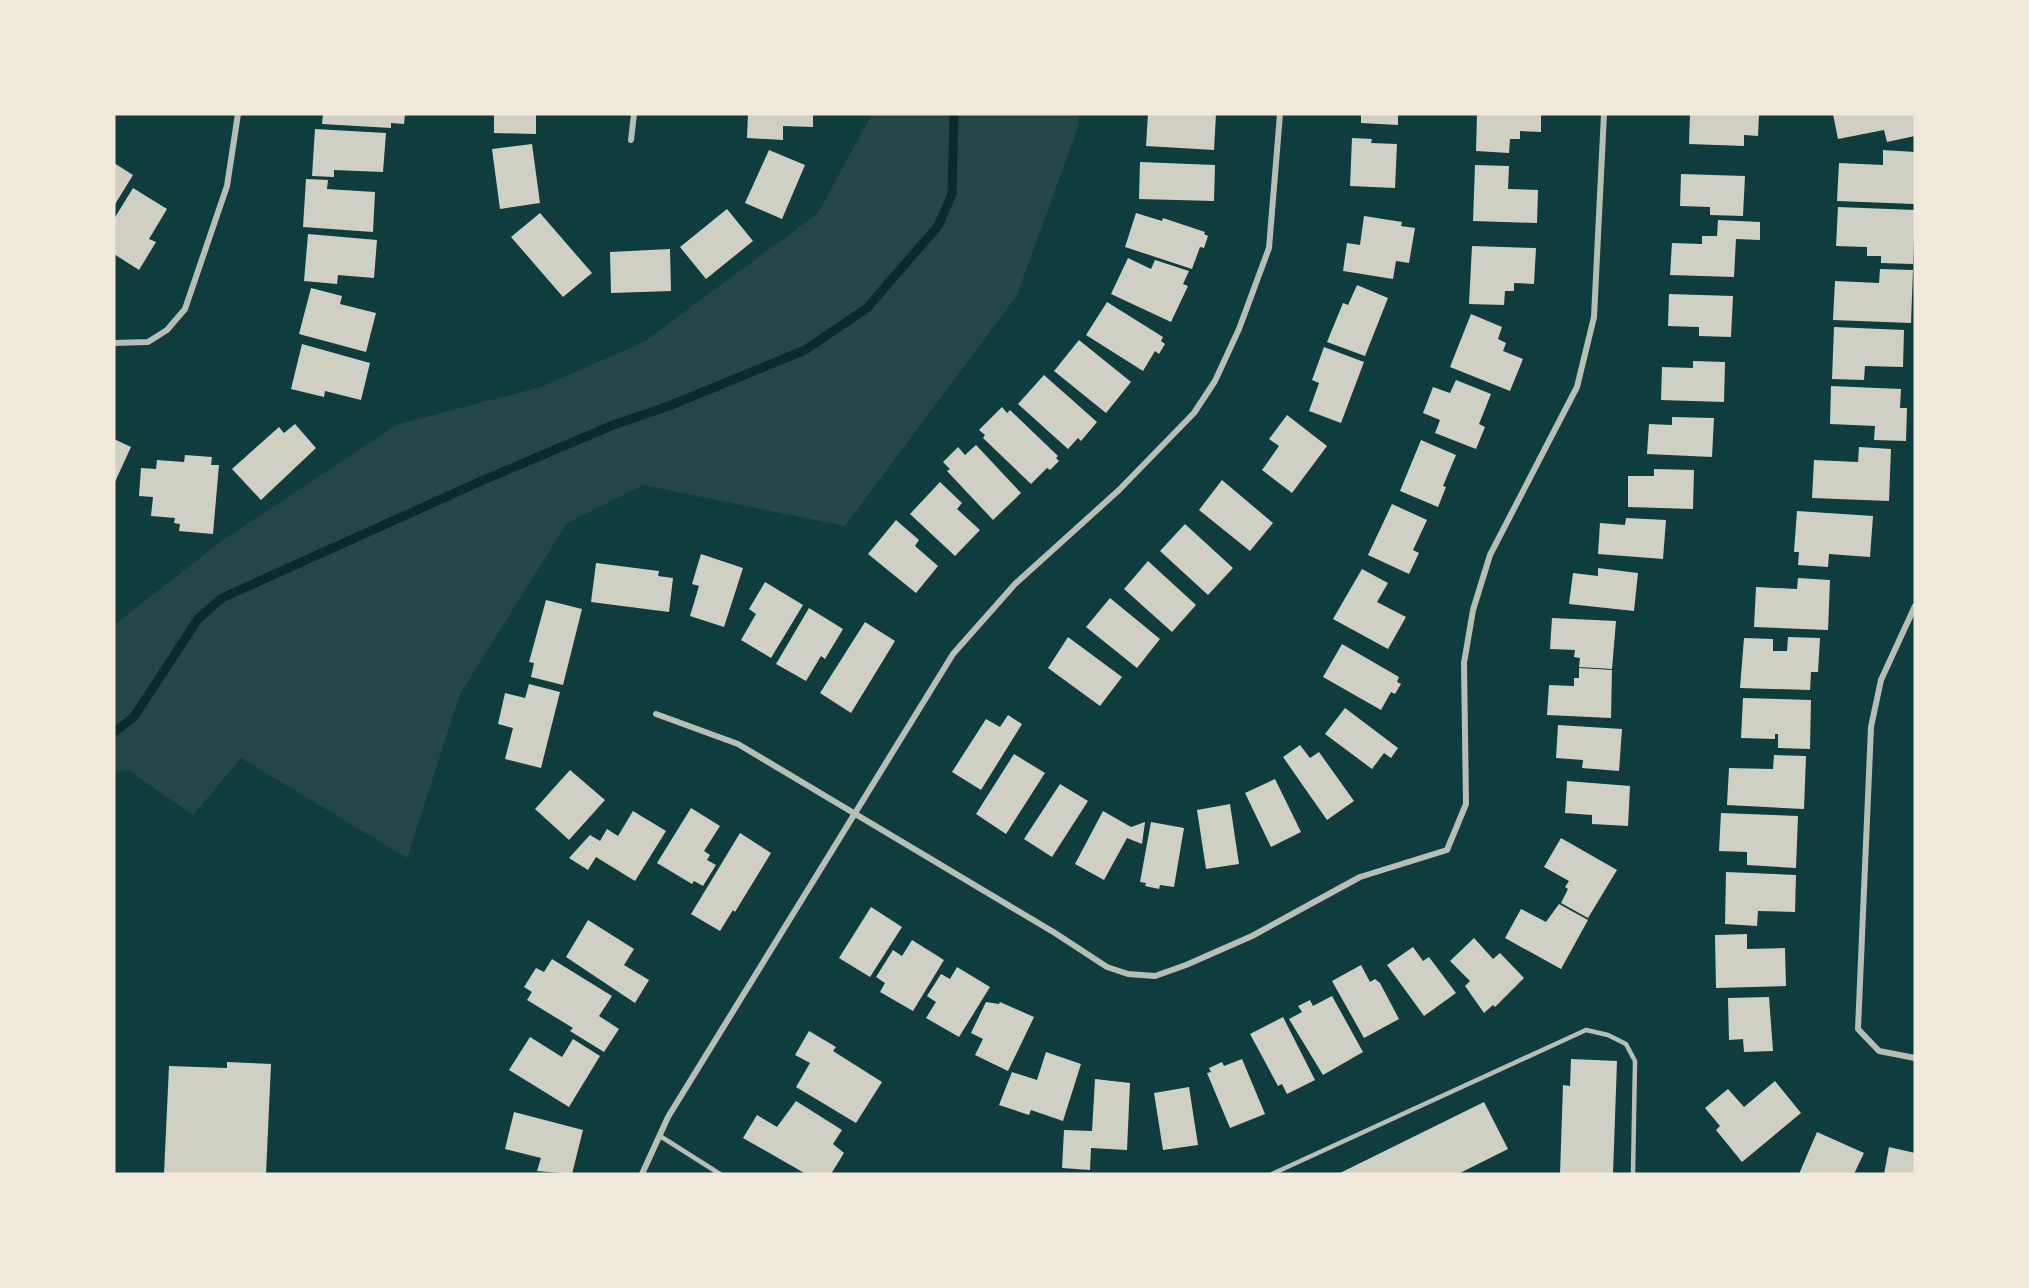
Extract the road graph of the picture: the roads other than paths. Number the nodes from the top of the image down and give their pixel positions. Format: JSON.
{"nodes":[{"id":1,"x":238,"y":114,"type":"edge"},
{"id":2,"x":634,"y":114,"type":"edge"},
{"id":3,"x":1280,"y":114,"type":"edge"},
{"id":4,"x":1604,"y":114,"type":"edge"},
{"id":5,"x":632,"y":140,"type":"dead end"},
{"id":6,"x":114,"y":343,"type":"edge"},
{"id":7,"x":1915,"y":606,"type":"edge"},
{"id":8,"x":656,"y":714,"type":"dead end"},
{"id":9,"x":855,"y":815,"type":"junction"},
{"id":10,"x":1915,"y":1058,"type":"edge"},
{"id":11,"x":660,"y":1136,"type":"junction"},
{"id":12,"x":642,"y":1174,"type":"edge"},
{"id":13,"x":720,"y":1174,"type":"edge"},
{"id":14,"x":1272,"y":1174,"type":"edge"},
{"id":15,"x":1633,"y":1174,"type":"edge"}],
"edges":[{"from":1,"to":6,"type":"street"},
{"from":2,"to":5,"type":"street"},
{"from":3,"to":9,"type":"street"},
{"from":4,"to":9,"type":"street"},
{"from":7,"to":10,"type":"street"},
{"from":8,"to":9,"type":"street"},
{"from":9,"to":11,"type":"street"},
{"from":11,"to":12,"type":"street"},
{"from":11,"to":13,"type":"lane"},
{"from":14,"to":15,"type":"lane"}]}
